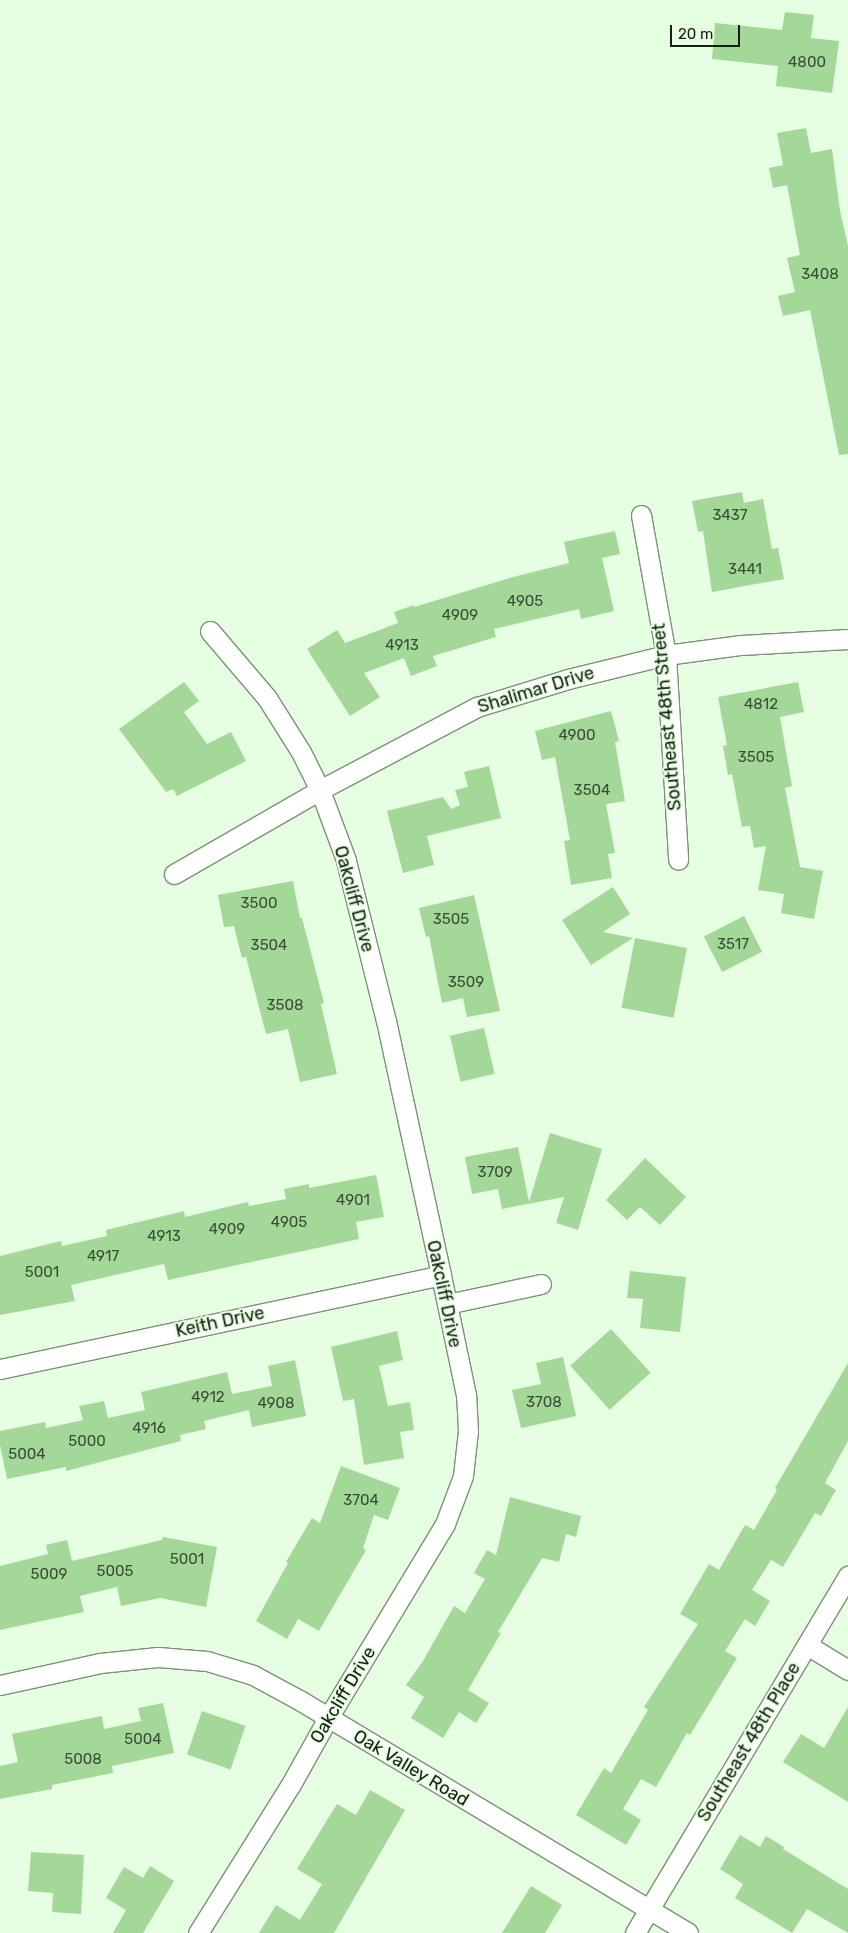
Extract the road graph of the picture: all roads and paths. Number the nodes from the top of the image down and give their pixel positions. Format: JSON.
{"nodes":[{"id":1,"x":642,"y":515,"type":"dead end"},
{"id":2,"x":210,"y":631,"type":"dead end"},
{"id":3,"x":848,"y":639,"type":"edge"},
{"id":4,"x":666,"y":655,"type":"junction"},
{"id":5,"x":320,"y":790,"type":"junction"},
{"id":6,"x":678,"y":860,"type":"dead end"},
{"id":7,"x":174,"y":874,"type":"dead end"},
{"id":8,"x":441,"y":1275,"type":"junction"},
{"id":9,"x":541,"y":1284,"type":"dead end"},
{"id":10,"x":447,"y":1304,"type":"junction"},
{"id":11,"x":0,"y":1369,"type":"edge"},
{"id":12,"x":848,"y":1576,"type":"edge"},
{"id":13,"x":807,"y":1645,"type":"junction"},
{"id":14,"x":848,"y":1670,"type":"edge"},
{"id":15,"x":0,"y":1685,"type":"edge"},
{"id":16,"x":328,"y":1718,"type":"junction"},
{"id":17,"x":649,"y":1909,"type":"junction"},
{"id":18,"x":198,"y":1933,"type":"edge"},
{"id":19,"x":635,"y":1933,"type":"edge"},
{"id":20,"x":688,"y":1933,"type":"edge"}],
"edges":[{"from":1,"to":4,"type":"street","name":"Southeast 48th Street"},
{"from":2,"to":5,"type":"street","name":"Oakcliff Drive"},
{"from":3,"to":4,"type":"street","name":"Shalimar Drive"},
{"from":4,"to":5,"type":"street","name":"Shalimar Drive"},
{"from":4,"to":6,"type":"street","name":"Southeast 48th Street"},
{"from":5,"to":7,"type":"street","name":"Shalimar Drive"},
{"from":5,"to":8,"type":"street","name":"Oakcliff Drive"},
{"from":8,"to":10,"type":"street","name":"Oakcliff Drive"},
{"from":8,"to":11,"type":"street","name":"Keith Drive"},
{"from":9,"to":10,"type":"street"},
{"from":10,"to":16,"type":"street","name":"Oakcliff Drive"},
{"from":12,"to":13,"type":"street","name":"Southeast 48th Place"},
{"from":13,"to":14,"type":"street"},
{"from":13,"to":17,"type":"street","name":"Southeast 48th Place"},
{"from":15,"to":16,"type":"street","name":"Oak Valley Road"},
{"from":16,"to":17,"type":"street","name":"Oak Valley Road"},
{"from":16,"to":18,"type":"street","name":"Oakcliff Drive"},
{"from":17,"to":19,"type":"street"},
{"from":17,"to":20,"type":"street","name":"Oak Valley Road"}]}
